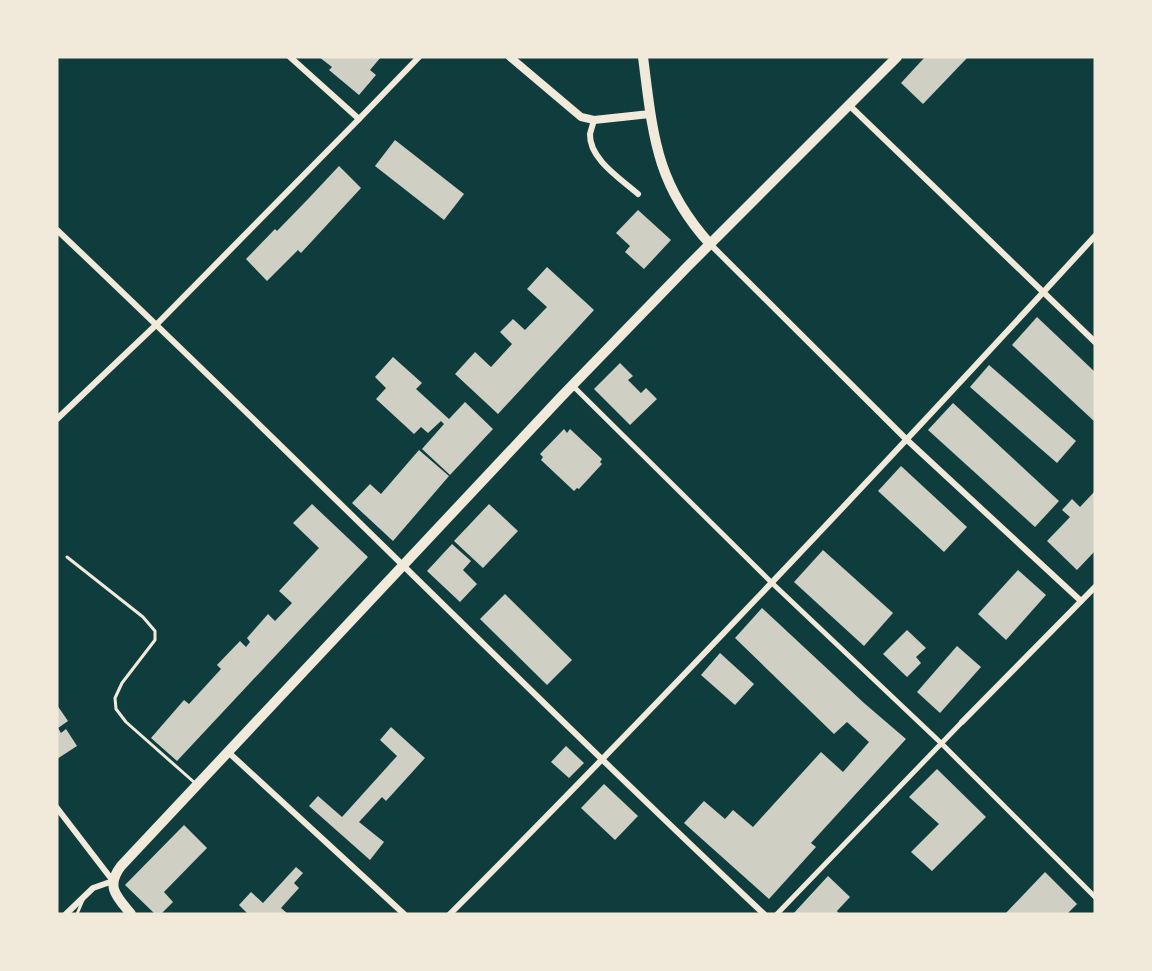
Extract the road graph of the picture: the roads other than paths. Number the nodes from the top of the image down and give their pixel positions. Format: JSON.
{"nodes":[{"id":1,"x":290,"y":57,"type":"edge"},
{"id":2,"x":419,"y":57,"type":"edge"},
{"id":3,"x":510,"y":57,"type":"edge"},
{"id":4,"x":643,"y":57,"type":"edge"},
{"id":5,"x":897,"y":57,"type":"edge"},
{"id":6,"x":849,"y":105,"type":"junction"},
{"id":7,"x":650,"y":114,"type":"junction"},
{"id":8,"x":359,"y":119,"type":"junction"},
{"id":9,"x":594,"y":120,"type":"junction"},
{"id":10,"x":638,"y":194,"type":"dead end"},
{"id":11,"x":57,"y":230,"type":"edge"},
{"id":12,"x":1095,"y":236,"type":"edge"},
{"id":13,"x":710,"y":244,"type":"junction"},
{"id":14,"x":1044,"y":292,"type":"junction"},
{"id":15,"x":157,"y":324,"type":"junction"},
{"id":16,"x":1095,"y":342,"type":"edge"},
{"id":17,"x":572,"y":385,"type":"junction"},
{"id":18,"x":57,"y":419,"type":"edge"},
{"id":19,"x":906,"y":439,"type":"junction"},
{"id":20,"x":67,"y":557,"type":"dead end"},
{"id":21,"x":402,"y":565,"type":"junction"},
{"id":22,"x":772,"y":583,"type":"junction"},
{"id":23,"x":1095,"y":587,"type":"edge"},
{"id":24,"x":1081,"y":601,"type":"junction"},
{"id":25,"x":962,"y":723,"type":"joint"},
{"id":26,"x":941,"y":743,"type":"junction"},
{"id":27,"x":227,"y":751,"type":"junction"},
{"id":28,"x":602,"y":761,"type":"junction"},
{"id":29,"x":196,"y":784,"type":"junction"},
{"id":30,"x":57,"y":808,"type":"edge"},
{"id":31,"x":113,"y":881,"type":"junction"},
{"id":32,"x":85,"y":895,"type":"junction"},
{"id":33,"x":1095,"y":897,"type":"edge"},
{"id":34,"x":66,"y":914,"type":"edge"},
{"id":35,"x":77,"y":914,"type":"edge"},
{"id":36,"x":131,"y":914,"type":"edge"},
{"id":37,"x":404,"y":914,"type":"edge"},
{"id":38,"x":450,"y":914,"type":"edge"},
{"id":39,"x":764,"y":914,"type":"edge"},
{"id":40,"x":777,"y":914,"type":"edge"}],
"edges":[{"from":1,"to":8,"type":"street"},
{"from":2,"to":8,"type":"street"},
{"from":3,"to":9,"type":"street"},
{"from":4,"to":7,"type":"main road"},
{"from":5,"to":6,"type":"main road"},
{"from":6,"to":13,"type":"main road"},
{"from":6,"to":14,"type":"street"},
{"from":7,"to":9,"type":"street"},
{"from":7,"to":13,"type":"main road"},
{"from":8,"to":15,"type":"street"},
{"from":9,"to":10,"type":"street"},
{"from":11,"to":15,"type":"street"},
{"from":12,"to":14,"type":"street"},
{"from":13,"to":17,"type":"main road"},
{"from":13,"to":19,"type":"street"},
{"from":14,"to":16,"type":"street"},
{"from":14,"to":19,"type":"street"},
{"from":15,"to":18,"type":"street"},
{"from":15,"to":21,"type":"street"},
{"from":17,"to":21,"type":"main road"},
{"from":17,"to":22,"type":"street"},
{"from":19,"to":22,"type":"street"},
{"from":19,"to":24,"type":"street"},
{"from":20,"to":29,"type":"lane"},
{"from":21,"to":27,"type":"main road"},
{"from":21,"to":28,"type":"street"},
{"from":22,"to":26,"type":"street"},
{"from":22,"to":28,"type":"street"},
{"from":23,"to":24,"type":"street"},
{"from":24,"to":25,"type":"street"},
{"from":25,"to":26,"type":"street"},
{"from":26,"to":33,"type":"street"},
{"from":26,"to":40,"type":"street"},
{"from":27,"to":29,"type":"main road"},
{"from":27,"to":37,"type":"street"},
{"from":28,"to":38,"type":"street"},
{"from":28,"to":39,"type":"street"},
{"from":29,"to":31,"type":"main road"},
{"from":30,"to":31,"type":"street"},
{"from":31,"to":32,"type":"street"},
{"from":31,"to":36,"type":"main road"},
{"from":32,"to":34,"type":"street"},
{"from":32,"to":35,"type":"lane"}]}
